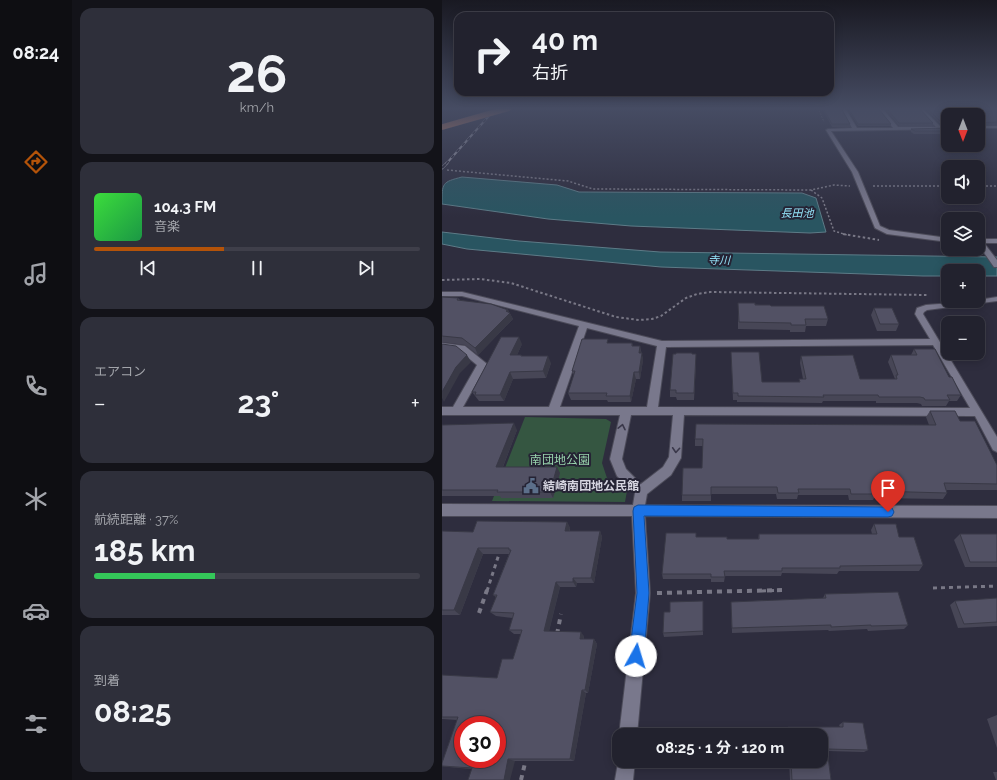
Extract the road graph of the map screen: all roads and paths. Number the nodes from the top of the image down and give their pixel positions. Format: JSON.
{"nodes":[{"id":1,"x":837,"y":144,"type":"edge"},
{"id":2,"x":447,"y":170,"type":"dead end"},
{"id":3,"x":859,"y":186,"type":"junction"},
{"id":4,"x":941,"y":186,"type":"edge"},
{"id":5,"x":985,"y":186,"type":"edge"},
{"id":6,"x":997,"y":186,"type":"edge"},
{"id":7,"x":941,"y":239,"type":"edge"},
{"id":8,"x":997,"y":241,"type":"edge"},
{"id":9,"x":985,"y":242,"type":"edge"},
{"id":10,"x":985,"y":249,"type":"edge"},
{"id":11,"x":997,"y":265,"type":"edge"},
{"id":12,"x":442,"y":280,"type":"edge"},
{"id":13,"x":442,"y":294,"type":"edge"},
{"id":14,"x":934,"y":295,"type":"dead end"},
{"id":15,"x":997,"y":298,"type":"edge"},
{"id":16,"x":584,"y":324,"type":"junction"},
{"id":17,"x":935,"y":342,"type":"junction"},
{"id":18,"x":662,"y":344,"type":"junction"},
{"id":19,"x":442,"y":346,"type":"edge"},
{"id":20,"x":442,"y":411,"type":"edge"},
{"id":21,"x":456,"y":411,"type":"junction"},
{"id":22,"x":553,"y":411,"type":"junction"},
{"id":23,"x":626,"y":412,"type":"junction"},
{"id":24,"x":652,"y":412,"type":"junction"},
{"id":25,"x":679,"y":412,"type":"junction"},
{"id":26,"x":978,"y":412,"type":"junction"},
{"id":27,"x":996,"y":443,"type":"edge"},
{"id":28,"x":641,"y":491,"type":"junction"},
{"id":29,"x":442,"y":510,"type":"edge"},
{"id":30,"x":638,"y":511,"type":"junction"},
{"id":31,"x":997,"y":512,"type":"edge"},
{"id":32,"x":501,"y":547,"type":"edge"},
{"id":33,"x":997,"y":586,"type":"edge"},
{"id":34,"x":933,"y":588,"type":"dead end"},
{"id":35,"x":785,"y":590,"type":"dead end"},
{"id":36,"x":643,"y":593,"type":"junction"},
{"id":37,"x":479,"y":613,"type":"dead end"},
{"id":38,"x":562,"y":614,"type":"dead end"},
{"id":39,"x":556,"y":637,"type":"edge"},
{"id":40,"x":629,"y":728,"type":"edge"},
{"id":41,"x":528,"y":750,"type":"edge"},
{"id":42,"x":625,"y":768,"type":"edge"},
{"id":43,"x":521,"y":780,"type":"edge"},
{"id":44,"x":624,"y":780,"type":"edge"}],
"edges":[{"from":1,"to":3,"type":"street"},
{"from":2,"to":3,"type":"path"},
{"from":3,"to":4,"type":"path"},
{"from":3,"to":7,"type":"street"},
{"from":5,"to":6,"type":"path"},
{"from":8,"to":9,"type":"street"},
{"from":10,"to":11,"type":"street"},
{"from":12,"to":14,"type":"path"},
{"from":13,"to":16,"type":"street"},
{"from":15,"to":17,"type":"street"},
{"from":16,"to":18,"type":"street"},
{"from":16,"to":22,"type":"street"},
{"from":17,"to":18,"type":"street"},
{"from":17,"to":26,"type":"street"},
{"from":18,"to":24,"type":"street"},
{"from":19,"to":21,"type":"street"},
{"from":20,"to":21,"type":"street"},
{"from":21,"to":22,"type":"street"},
{"from":22,"to":23,"type":"street"},
{"from":23,"to":24,"type":"street"},
{"from":28,"to":23,"type":"street","one_way":true},
{"from":24,"to":25,"type":"street"},
{"from":25,"to":26,"type":"street"},
{"from":25,"to":28,"type":"street","one_way":true},
{"from":26,"to":27,"type":"street"},
{"from":28,"to":30,"type":"street"},
{"from":29,"to":30,"type":"street"},
{"from":30,"to":31,"type":"street"},
{"from":30,"to":36,"type":"street"},
{"from":32,"to":37,"type":"path"},
{"from":33,"to":34,"type":"path"},
{"from":35,"to":36,"type":"path"},
{"from":36,"to":40,"type":"street"},
{"from":38,"to":39,"type":"path"},
{"from":41,"to":43,"type":"path"},
{"from":42,"to":44,"type":"street"}]}
